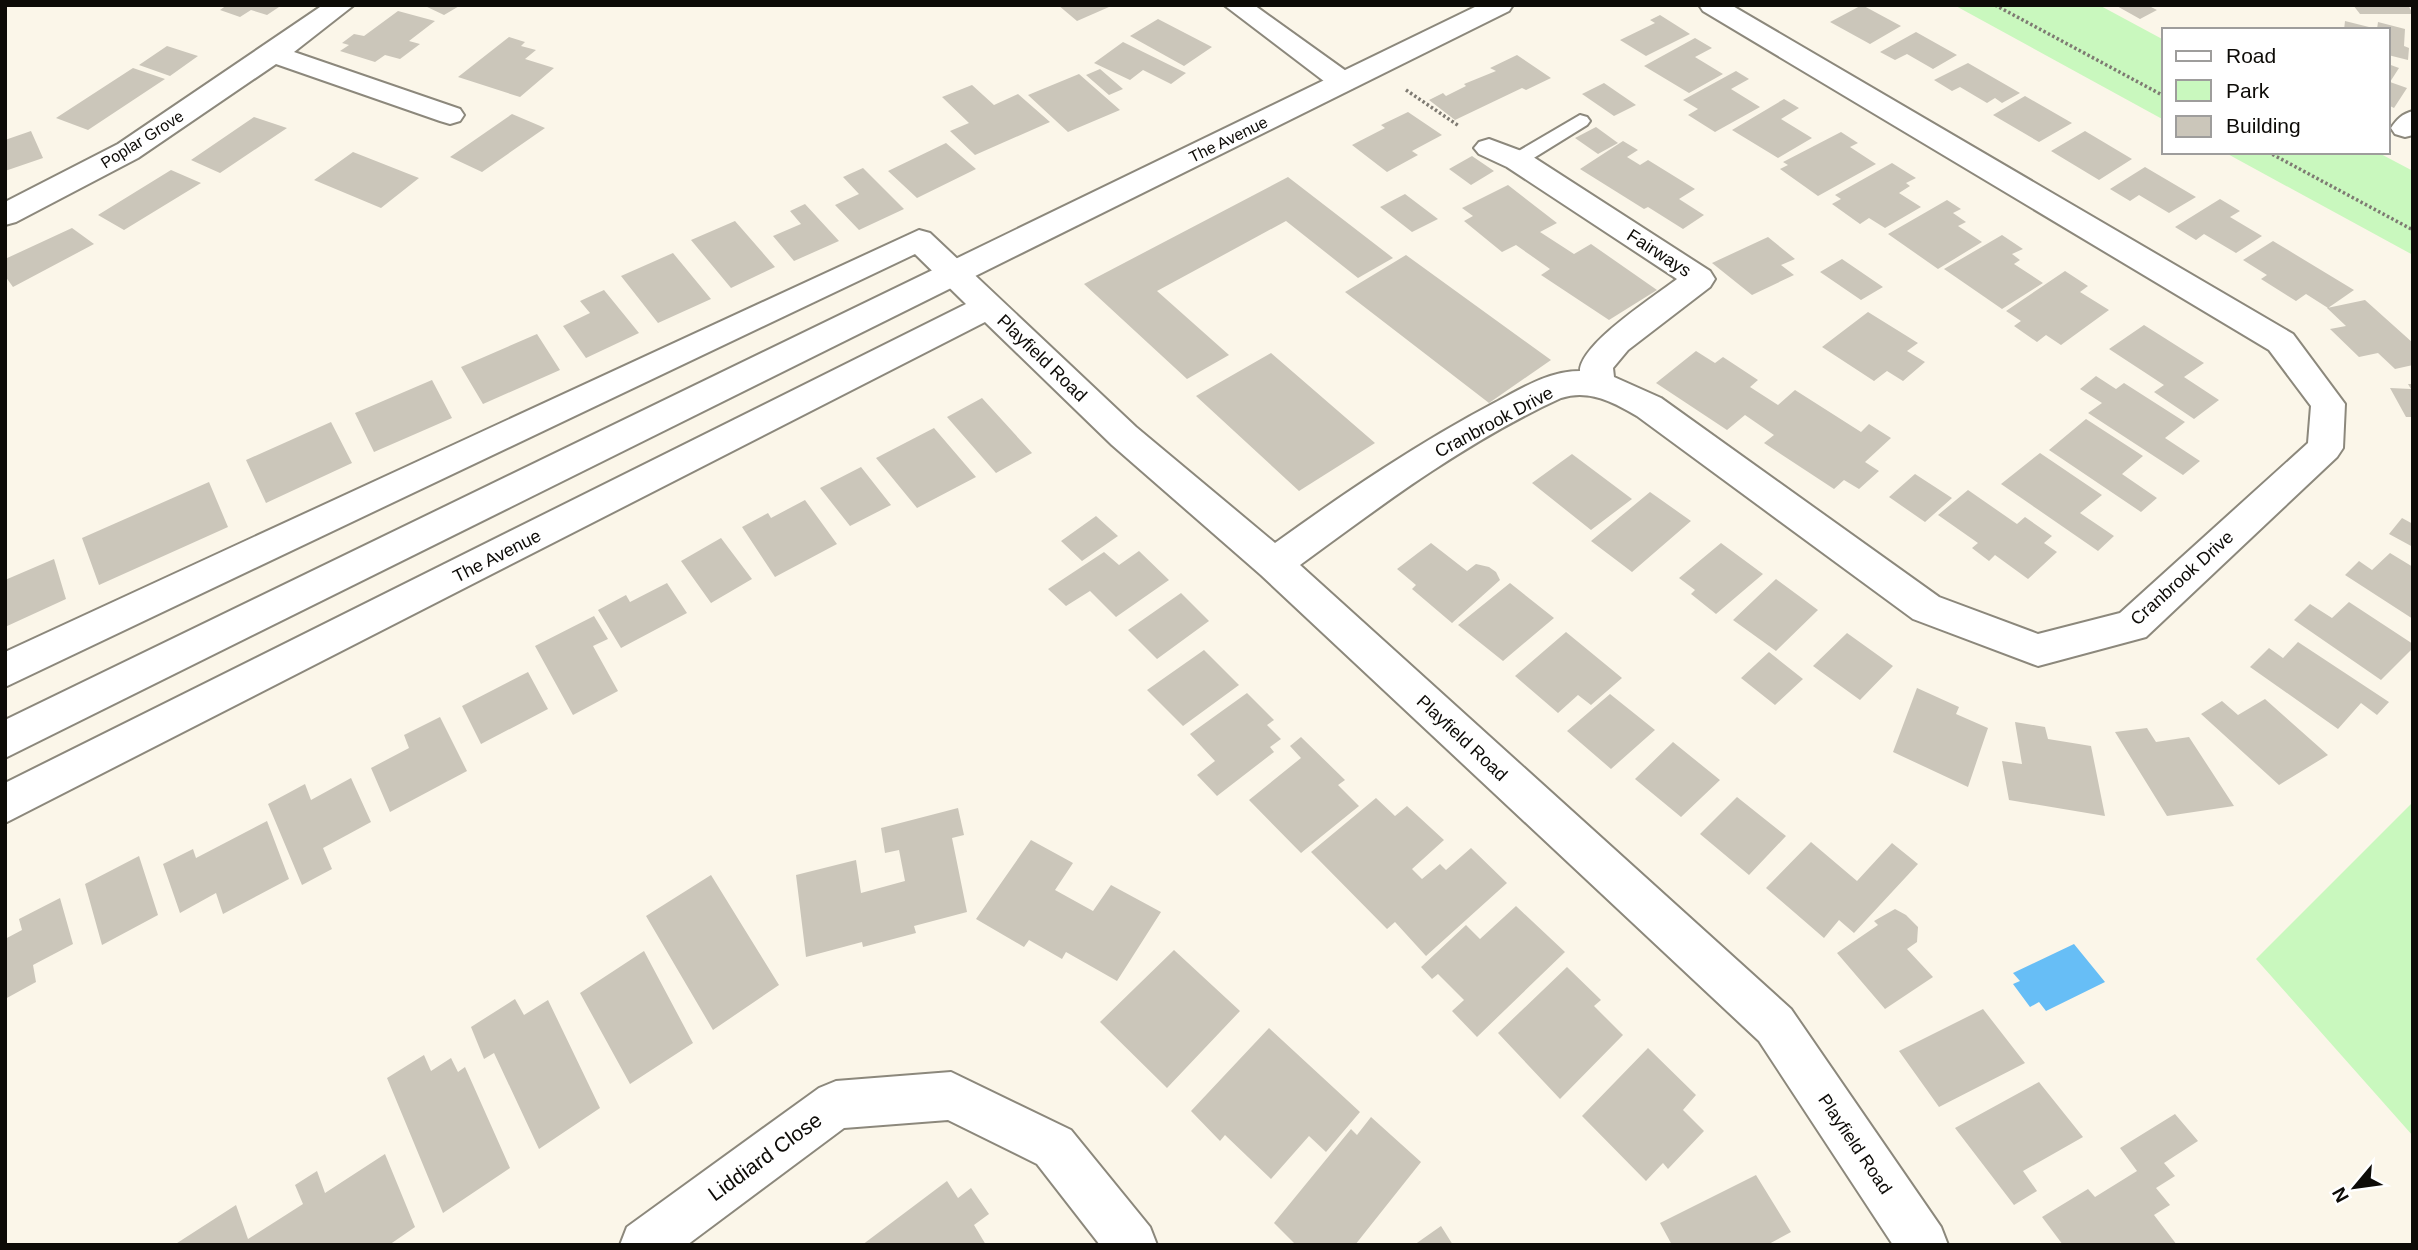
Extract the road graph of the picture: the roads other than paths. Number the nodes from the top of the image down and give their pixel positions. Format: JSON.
{"nodes":[{"id":1,"x":341,"y":5,"type":"edge"},
{"id":2,"x":1237,"y":5,"type":"edge"},
{"id":3,"x":1500,"y":5,"type":"edge"},
{"id":4,"x":1712,"y":5,"type":"edge"},
{"id":5,"x":273,"y":54,"type":"junction"},
{"id":6,"x":1343,"y":82,"type":"junction"},
{"id":7,"x":450,"y":115,"type":"dead end"},
{"id":8,"x":1580,"y":121,"type":"dead end"},
{"id":9,"x":1503,"y":154,"type":"joint"},
{"id":10,"x":5,"y":215,"type":"edge"},
{"id":11,"x":954,"y":272,"type":"junction"},
{"id":12,"x":988,"y":307,"type":"junction"},
{"id":13,"x":1598,"y":383,"type":"junction"},
{"id":14,"x":1274,"y":564,"type":"junction"},
{"id":15,"x":5,"y":670,"type":"edge"},
{"id":16,"x":5,"y":740,"type":"edge"},
{"id":17,"x":5,"y":804,"type":"edge"},
{"id":18,"x":645,"y":1245,"type":"edge"},
{"id":19,"x":1132,"y":1245,"type":"edge"},
{"id":20,"x":1923,"y":1245,"type":"edge"}],
"edges":[{"from":1,"to":5,"type":"street","name":"Poplar Grove"},
{"from":2,"to":6,"type":"street"},
{"from":3,"to":6,"type":"street","name":"The Avenue"},
{"from":4,"to":13,"type":"street","name":"Cranbrook Drive"},
{"from":5,"to":7,"type":"street"},
{"from":5,"to":10,"type":"street","name":"Poplar Grove"},
{"from":6,"to":11,"type":"street","name":"The Avenue"},
{"from":8,"to":9,"type":"lane"},
{"from":9,"to":13,"type":"street","name":"Fairways"},
{"from":11,"to":12,"type":"street","name":"Playfield Road"},
{"from":11,"to":15,"type":"street"},
{"from":11,"to":16,"type":"street","name":"The Avenue"},
{"from":12,"to":14,"type":"street","name":"Playfield Road"},
{"from":12,"to":17,"type":"street","name":"The Avenue"},
{"from":13,"to":14,"type":"street","name":"Cranbrook Drive"},
{"from":14,"to":20,"type":"street","name":"Playfield Road"},
{"from":18,"to":19,"type":"street","name":"Liddiard Close"}]}
